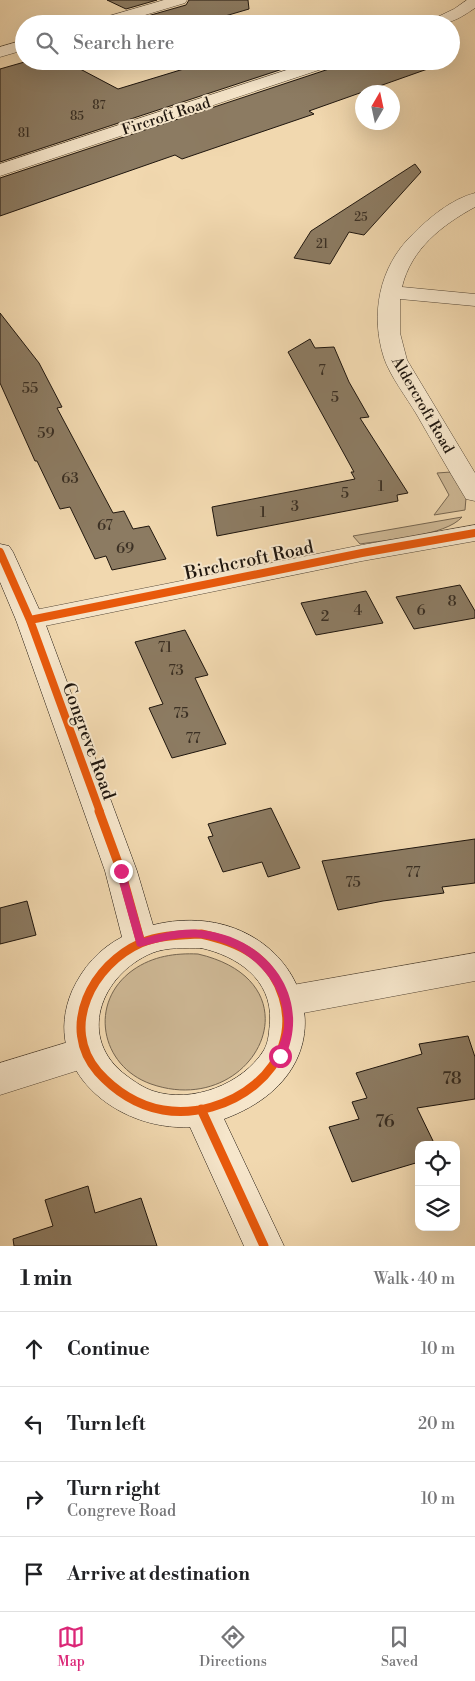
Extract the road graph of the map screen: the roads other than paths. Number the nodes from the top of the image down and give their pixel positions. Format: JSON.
{"nodes":[{"id":1,"x":180,"y":0,"type":"edge"},
{"id":2,"x":475,"y":1,"type":"edge"},
{"id":3,"x":459,"y":12,"type":"junction"},
{"id":4,"x":128,"y":15,"type":"edge"},
{"id":5,"x":453,"y":15,"type":"edge"},
{"id":6,"x":475,"y":16,"type":"edge"},
{"id":7,"x":15,"y":48,"type":"edge"},
{"id":8,"x":0,"y":52,"type":"edge"},
{"id":9,"x":304,"y":70,"type":"edge"},
{"id":10,"x":0,"y":170,"type":"edge"},
{"id":11,"x":475,"y":199,"type":"edge"},
{"id":12,"x":391,"y":292,"type":"junction"},
{"id":13,"x":475,"y":300,"type":"edge"},
{"id":14,"x":475,"y":494,"type":"edge"},
{"id":15,"x":475,"y":533,"type":"edge"},
{"id":16,"x":0,"y":552,"type":"edge"},
{"id":17,"x":30,"y":620,"type":"junction"},
{"id":18,"x":140,"y":943,"type":"junction"},
{"id":19,"x":475,"y":967,"type":"edge"},
{"id":20,"x":287,"y":1001,"type":"junction"},
{"id":21,"x":86,"y":1054,"type":"junction"},
{"id":22,"x":0,"y":1079,"type":"edge"},
{"id":23,"x":201,"y":1109,"type":"junction"},
{"id":24,"x":264,"y":1246,"type":"edge"}],
"edges":[{"from":1,"to":4,"type":"street"},
{"from":2,"to":3,"type":"street"},
{"from":3,"to":5,"type":"street"},
{"from":3,"to":6,"type":"street"},
{"from":7,"to":8,"type":"street"},
{"from":9,"to":10,"type":"street","name":"Fircroft Road"},
{"from":11,"to":12,"type":"street","name":"Aldercroft Road"},
{"from":12,"to":13,"type":"street"},
{"from":12,"to":14,"type":"street","name":"Aldercroft Road"},
{"from":15,"to":17,"type":"street","name":"Birchcroft Road"},
{"from":16,"to":17,"type":"street","name":"Congreve Road"},
{"from":17,"to":18,"type":"street","name":"Congreve Road"},
{"from":18,"to":20,"type":"street"},
{"from":18,"to":21,"type":"street"},
{"from":19,"to":20,"type":"street"},
{"from":20,"to":23,"type":"street"},
{"from":21,"to":22,"type":"street"},
{"from":21,"to":23,"type":"street"},
{"from":23,"to":24,"type":"street"}]}
